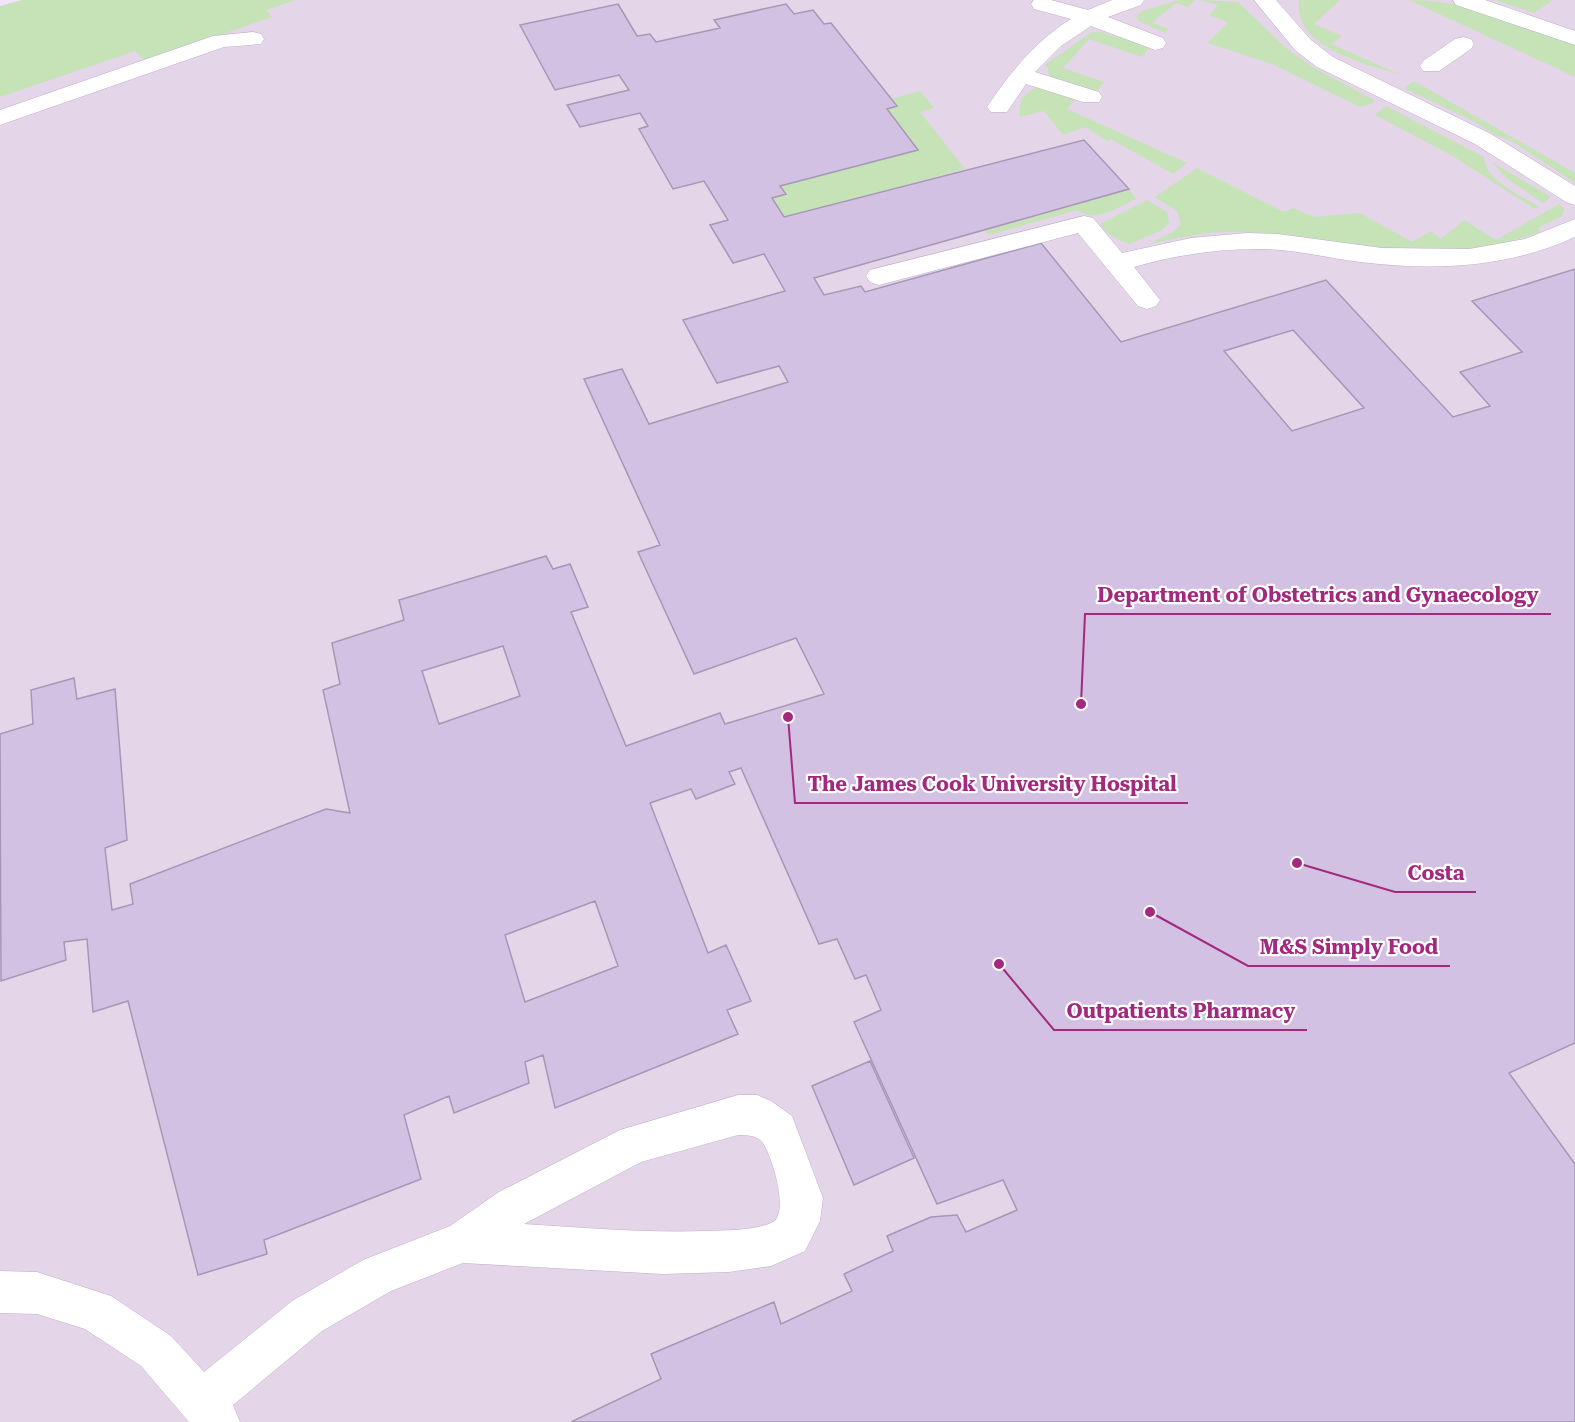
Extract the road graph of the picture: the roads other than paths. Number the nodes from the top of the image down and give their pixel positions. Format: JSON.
{"nodes":[{"id":1,"x":1133,"y":0,"type":"edge"},
{"id":2,"x":1265,"y":0,"type":"edge"},
{"id":3,"x":1464,"y":0,"type":"edge"},
{"id":4,"x":1042,"y":4,"type":"dead end"},
{"id":5,"x":1090,"y":18,"type":"junction"},
{"id":6,"x":1575,"y":38,"type":"edge"},
{"id":7,"x":253,"y":39,"type":"dead end"},
{"id":8,"x":1155,"y":43,"type":"dead end"},
{"id":9,"x":1463,"y":44,"type":"dead end"},
{"id":10,"x":1431,"y":66,"type":"dead end"},
{"id":11,"x":1022,"y":75,"type":"junction"},
{"id":12,"x":1091,"y":98,"type":"dead end"},
{"id":13,"x":999,"y":107,"type":"dead end"},
{"id":14,"x":0,"y":118,"type":"edge"},
{"id":15,"x":1575,"y":197,"type":"edge"},
{"id":16,"x":1575,"y":227,"type":"edge"},
{"id":17,"x":1118,"y":262,"type":"junction"},
{"id":18,"x":879,"y":276,"type":"dead end"},
{"id":19,"x":1147,"y":300,"type":"dead end"},
{"id":20,"x":463,"y":1242,"type":"junction"},
{"id":21,"x":0,"y":1292,"type":"edge"},
{"id":22,"x":211,"y":1412,"type":"edge"}],
"edges":[{"from":1,"to":5,"type":"lane"},
{"from":2,"to":15,"type":"lane"},
{"from":3,"to":6,"type":"lane"},
{"from":4,"to":5,"type":"lane"},
{"from":5,"to":8,"type":"lane"},
{"from":5,"to":11,"type":"lane"},
{"from":7,"to":14,"type":"lane"},
{"from":9,"to":10,"type":"lane"},
{"from":11,"to":12,"type":"lane"},
{"from":11,"to":13,"type":"lane"},
{"from":16,"to":17,"type":"lane"},
{"from":17,"to":18,"type":"lane"},
{"from":17,"to":19,"type":"lane"},
{"from":20,"to":20,"type":"lane"},
{"from":20,"to":22,"type":"lane"},
{"from":21,"to":22,"type":"lane"}]}
